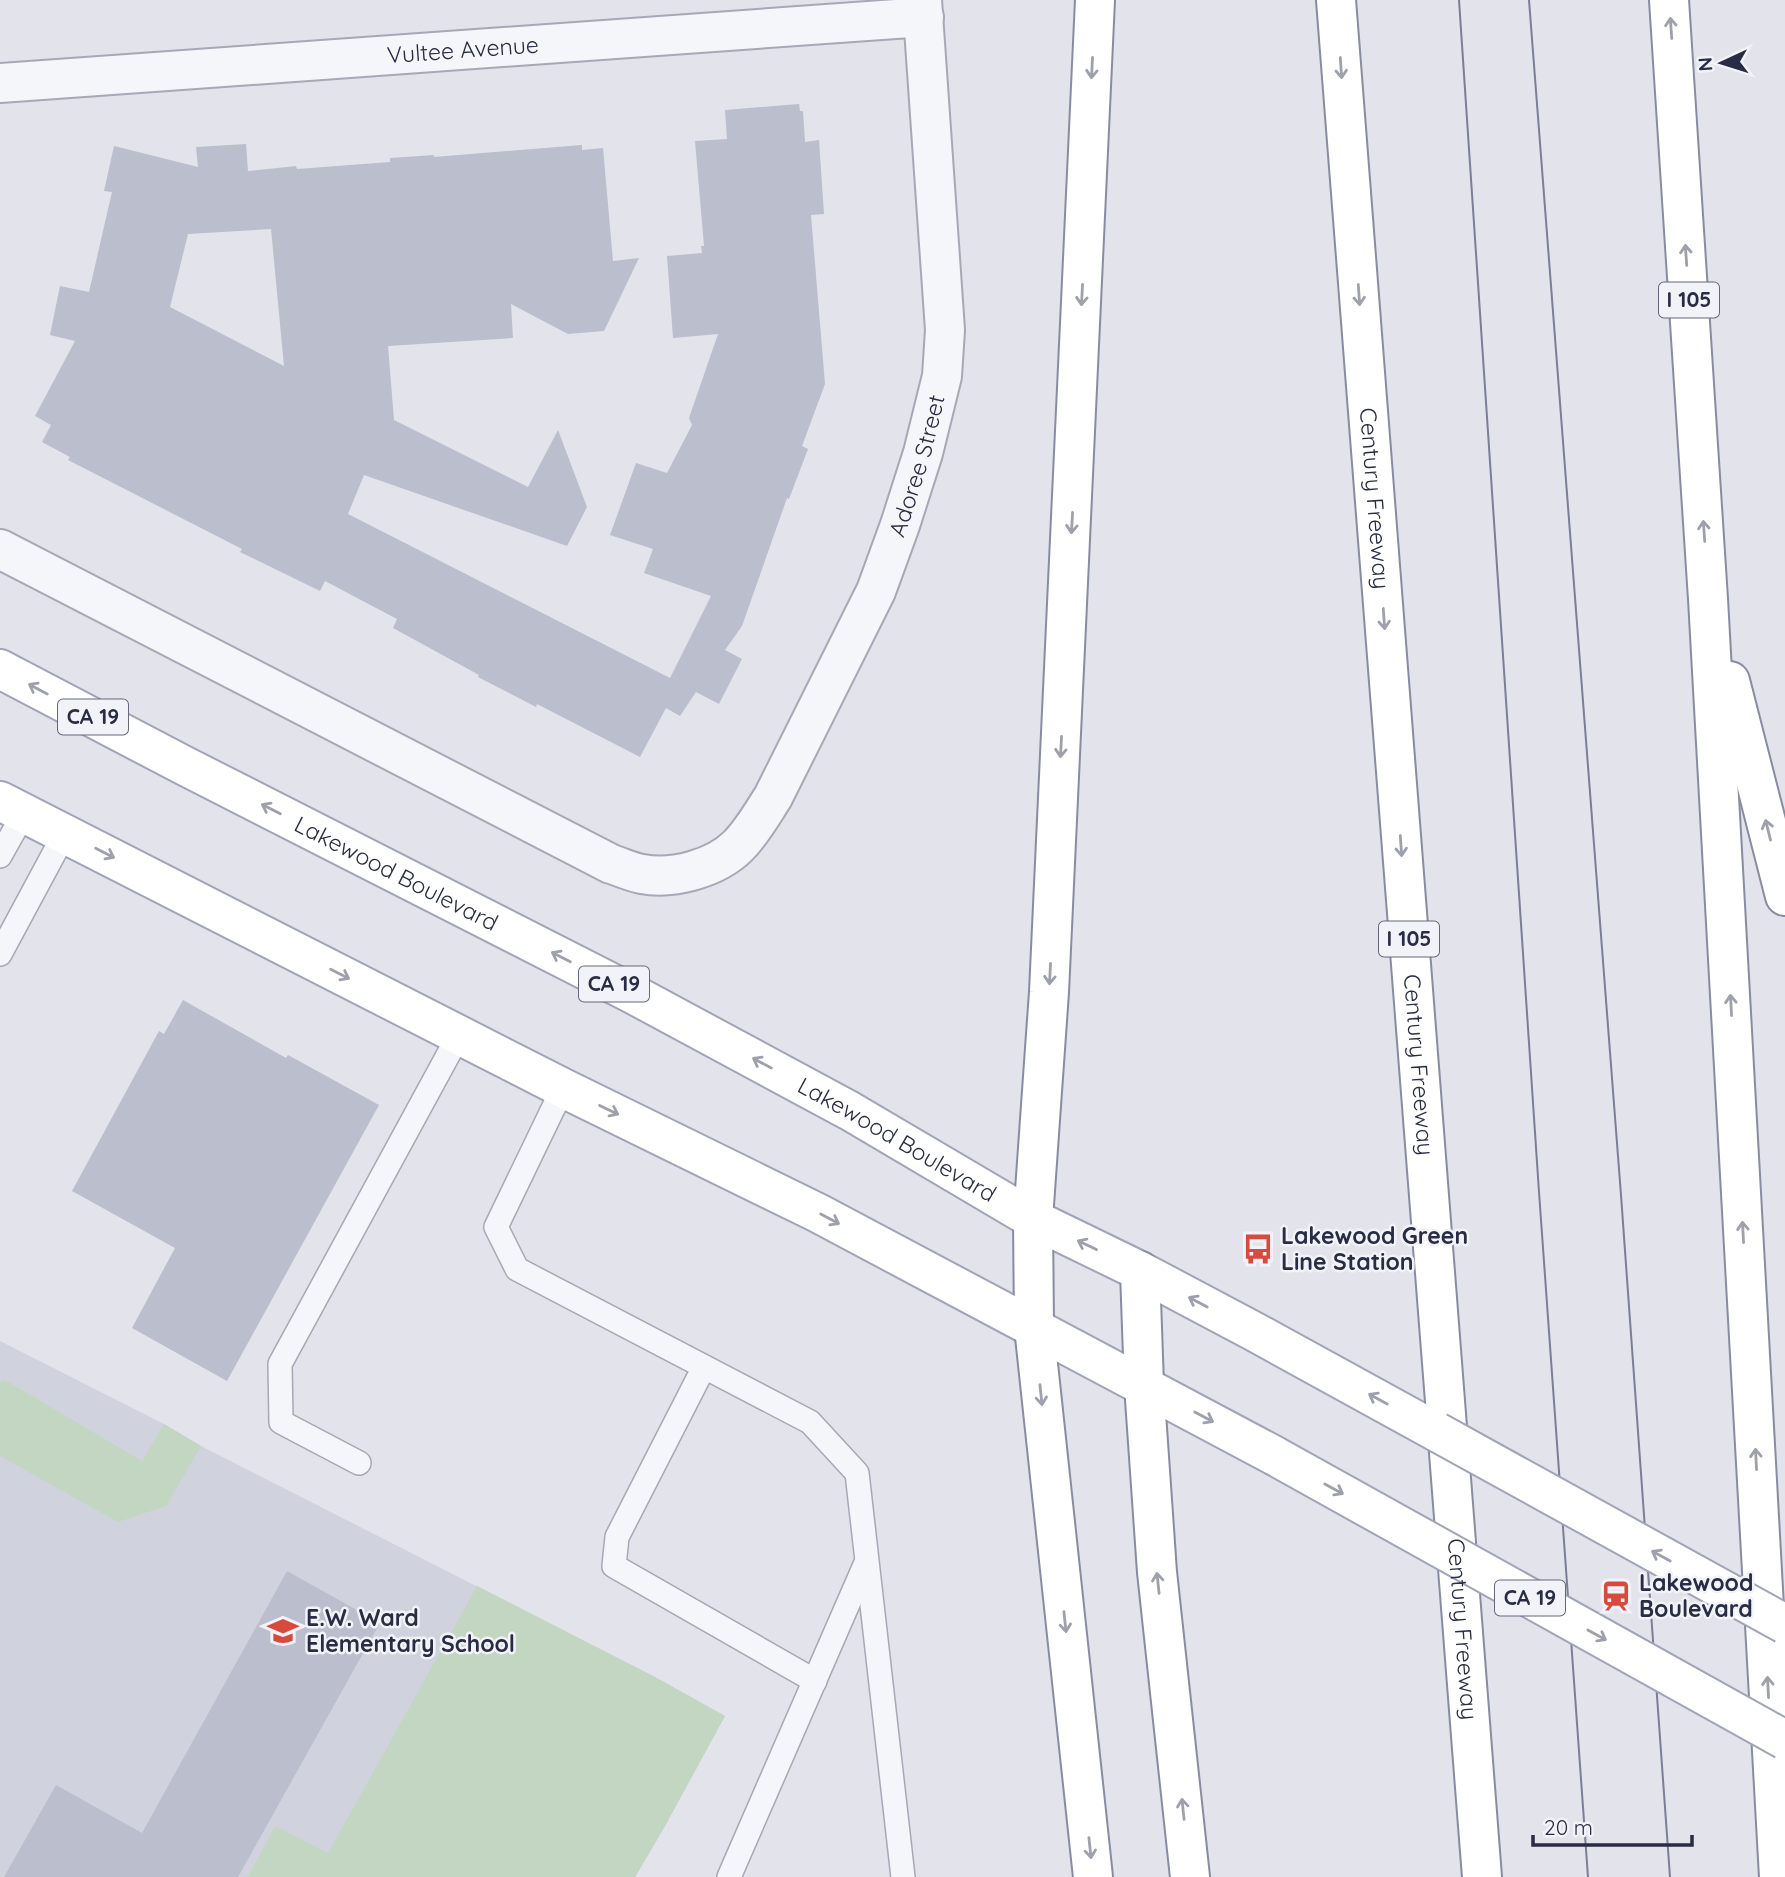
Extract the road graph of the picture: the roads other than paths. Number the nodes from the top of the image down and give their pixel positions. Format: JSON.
{"nodes":[{"id":1,"x":1095,"y":0,"type":"edge"},
{"id":2,"x":1336,"y":0,"type":"edge"},
{"id":3,"x":1669,"y":0,"type":"edge"},
{"id":4,"x":923,"y":9,"type":"edge"},
{"id":5,"x":0,"y":82,"type":"edge"},
{"id":6,"x":0,"y":549,"type":"edge"},
{"id":7,"x":1709,"y":599,"type":"junction"},
{"id":8,"x":0,"y":669,"type":"edge"},
{"id":9,"x":12,"y":807,"type":"edge"},
{"id":10,"x":65,"y":833,"type":"junction"},
{"id":11,"x":0,"y":856,"type":"edge"},
{"id":12,"x":1785,"y":896,"type":"edge"},
{"id":13,"x":0,"y":954,"type":"edge"},
{"id":14,"x":459,"y":1035,"type":"junction"},
{"id":15,"x":563,"y":1088,"type":"junction"},
{"id":16,"x":1033,"y":1219,"type":"junction"},
{"id":17,"x":1140,"y":1271,"type":"junction"},
{"id":18,"x":1034,"y":1327,"type":"junction"},
{"id":19,"x":704,"y":1367,"type":"junction"},
{"id":20,"x":1143,"y":1385,"type":"junction"},
{"id":21,"x":359,"y":1463,"type":"dead end"},
{"id":22,"x":866,"y":1562,"type":"junction"},
{"id":23,"x":1785,"y":1624,"type":"edge"},
{"id":24,"x":815,"y":1681,"type":"junction"},
{"id":25,"x":1785,"y":1740,"type":"edge"},
{"id":26,"x":729,"y":1877,"type":"edge"},
{"id":27,"x":902,"y":1877,"type":"edge"},
{"id":28,"x":1093,"y":1877,"type":"edge"},
{"id":29,"x":1190,"y":1877,"type":"edge"},
{"id":30,"x":1482,"y":1877,"type":"edge"},
{"id":31,"x":1779,"y":1877,"type":"edge"}],
"edges":[{"from":1,"to":16,"type":"main road","one_way":true},
{"from":2,"to":30,"type":"main road","name":"Century Freeway","number":"I 105","one_way":true},
{"from":7,"to":3,"type":"main road","number":"I 105","one_way":true},
{"from":4,"to":5,"type":"street","name":"Vultee Avenue"},
{"from":4,"to":6,"type":"street","name":"Adoree Street"},
{"from":12,"to":7,"type":"main road","one_way":true},
{"from":31,"to":7,"type":"main road","number":"I 105","one_way":true},
{"from":16,"to":8,"type":"main road","name":"Lakewood Boulevard","number":"CA 19","one_way":true},
{"from":9,"to":10,"type":"main road","number":"CA 19"},
{"from":9,"to":11,"type":"lane"},
{"from":10,"to":13,"type":"lane"},
{"from":10,"to":14,"type":"main road","number":"CA 19","one_way":true},
{"from":14,"to":15,"type":"main road","number":"CA 19"},
{"from":14,"to":21,"type":"lane"},
{"from":15,"to":18,"type":"main road","number":"CA 19","one_way":true},
{"from":15,"to":19,"type":"lane"},
{"from":17,"to":16,"type":"main road","name":"Lakewood Boulevard","number":"CA 19","one_way":true},
{"from":16,"to":18,"type":"main road"},
{"from":17,"to":20,"type":"main road"},
{"from":23,"to":17,"type":"main road","name":"Lakewood Boulevard","number":"CA 19","one_way":true,"bridge":true},
{"from":18,"to":20,"type":"main road","number":"CA 19"},
{"from":18,"to":28,"type":"main road","one_way":true},
{"from":19,"to":22,"type":"lane"},
{"from":19,"to":24,"type":"lane"},
{"from":20,"to":25,"type":"main road","number":"CA 19","one_way":true,"bridge":true},
{"from":29,"to":20,"type":"main road","one_way":true},
{"from":22,"to":24,"type":"lane"},
{"from":22,"to":27,"type":"lane"},
{"from":24,"to":26,"type":"lane"}]}
